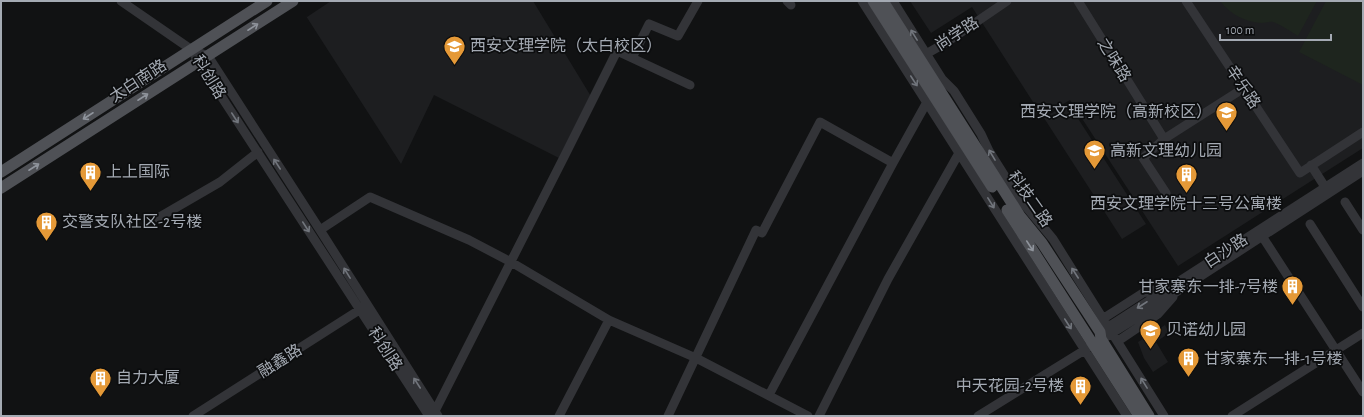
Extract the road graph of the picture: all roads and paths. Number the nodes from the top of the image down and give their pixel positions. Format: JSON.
{"nodes":[{"id":1,"x":121,"y":1,"type":"edge"},
{"id":2,"x":267,"y":1,"type":"edge"},
{"id":3,"x":292,"y":1,"type":"edge"},
{"id":4,"x":698,"y":1,"type":"edge"},
{"id":5,"x":862,"y":1,"type":"edge"},
{"id":6,"x":873,"y":1,"type":"edge"},
{"id":7,"x":883,"y":1,"type":"edge"},
{"id":8,"x":893,"y":1,"type":"edge"},
{"id":9,"x":1007,"y":1,"type":"edge"},
{"id":10,"x":1078,"y":1,"type":"edge"},
{"id":11,"x":1186,"y":1,"type":"edge"},
{"id":12,"x":192,"y":50,"type":"junction"},
{"id":13,"x":926,"y":54,"type":"junction"},
{"id":14,"x":632,"y":58,"type":"junction"},
{"id":15,"x":203,"y":59,"type":"junction"},
{"id":16,"x":690,"y":85,"type":"dead end"},
{"id":17,"x":1244,"y":88,"type":"junction"},
{"id":18,"x":927,"y":102,"type":"junction"},
{"id":19,"x":1363,"y":132,"type":"edge"},
{"id":20,"x":1164,"y":139,"type":"junction"},
{"id":21,"x":258,"y":152,"type":"junction"},
{"id":22,"x":959,"y":153,"type":"junction"},
{"id":23,"x":892,"y":163,"type":"junction"},
{"id":24,"x":1363,"y":163,"type":"edge"},
{"id":25,"x":1311,"y":165,"type":"junction"},
{"id":26,"x":1363,"y":171,"type":"edge"},
{"id":27,"x":1,"y":172,"type":"edge"},
{"id":28,"x":1325,"y":187,"type":"junction"},
{"id":29,"x":1,"y":188,"type":"edge"},
{"id":30,"x":1166,"y":193,"type":"dead end"},
{"id":31,"x":1345,"y":202,"type":"dead end"},
{"id":32,"x":158,"y":218,"type":"dead end"},
{"id":33,"x":1310,"y":224,"type":"dead end"},
{"id":34,"x":320,"y":230,"type":"junction"},
{"id":35,"x":1363,"y":230,"type":"edge"},
{"id":36,"x":1262,"y":236,"type":"junction"},
{"id":37,"x":511,"y":262,"type":"junction"},
{"id":38,"x":1178,"y":286,"type":"junction"},
{"id":39,"x":363,"y":307,"type":"junction"},
{"id":40,"x":1363,"y":307,"type":"edge"},
{"id":41,"x":1104,"y":318,"type":"junction"},
{"id":42,"x":609,"y":320,"type":"junction"},
{"id":43,"x":1363,"y":333,"type":"edge"},
{"id":44,"x":1099,"y":337,"type":"junction"},
{"id":45,"x":1118,"y":341,"type":"junction"},
{"id":46,"x":1336,"y":351,"type":"junction"},
{"id":47,"x":696,"y":358,"type":"junction"},
{"id":48,"x":1363,"y":392,"type":"edge"},
{"id":49,"x":769,"y":395,"type":"junction"},
{"id":50,"x":434,"y":414,"type":"edge"},
{"id":51,"x":192,"y":416,"type":"edge"},
{"id":52,"x":559,"y":416,"type":"edge"},
{"id":53,"x":668,"y":416,"type":"edge"},
{"id":54,"x":808,"y":416,"type":"edge"},
{"id":55,"x":819,"y":416,"type":"edge"},
{"id":56,"x":978,"y":416,"type":"edge"},
{"id":57,"x":1127,"y":416,"type":"edge"},
{"id":58,"x":1139,"y":416,"type":"edge"},
{"id":59,"x":1149,"y":416,"type":"edge"},
{"id":60,"x":1164,"y":416,"type":"edge"},
{"id":61,"x":1232,"y":416,"type":"edge"}],
"edges":[{"from":1,"to":12,"type":"street","name":"科创路"},
{"from":2,"to":12,"type":"main road","name":"太白南路"},
{"from":15,"to":3,"type":"main road","name":"太白南路","one_way":true},
{"from":4,"to":14,"type":"street"},
{"from":5,"to":18,"type":"street","one_way":true},
{"from":6,"to":44,"type":"main road","name":"科技二路","one_way":true},
{"from":7,"to":44,"type":"main road","name":"科技二路"},
{"from":13,"to":8,"type":"street","one_way":true},
{"from":9,"to":13,"type":"street","name":"尚学路"},
{"from":10,"to":20,"type":"street","name":"之味路"},
{"from":11,"to":17,"type":"street","name":"辛乐路"},
{"from":12,"to":15,"type":"street","name":"科创路"},
{"from":12,"to":27,"type":"main road","name":"太白南路","one_way":true},
{"from":41,"to":13,"type":"street","one_way":true},
{"from":14,"to":16,"type":"street"},
{"from":14,"to":37,"type":"street"},
{"from":15,"to":21,"type":"street","name":"科创路","one_way":true},
{"from":29,"to":15,"type":"main road","name":"太白南路","one_way":true},
{"from":34,"to":15,"type":"street","name":"科创路","one_way":true},
{"from":17,"to":20,"type":"street"},
{"from":17,"to":25,"type":"street","name":"辛乐路"},
{"from":18,"to":22,"type":"street"},
{"from":18,"to":23,"type":"street"},
{"from":19,"to":25,"type":"street"},
{"from":20,"to":30,"type":"street"},
{"from":21,"to":32,"type":"street"},
{"from":21,"to":39,"type":"street","name":"科创路","one_way":true},
{"from":22,"to":44,"type":"street","one_way":true},
{"from":22,"to":55,"type":"street"},
{"from":23,"to":47,"type":"street"},
{"from":23,"to":49,"type":"street"},
{"from":24,"to":28,"type":"street","name":"白沙路"},
{"from":25,"to":28,"type":"street"},
{"from":26,"to":36,"type":"street","name":"白沙路"},
{"from":28,"to":38,"type":"street","name":"白沙路"},
{"from":31,"to":35,"type":"street"},
{"from":33,"to":40,"type":"street"},
{"from":34,"to":37,"type":"street"},
{"from":39,"to":34,"type":"street","name":"科创路","one_way":true},
{"from":36,"to":38,"type":"street","name":"白沙路"},
{"from":36,"to":46,"type":"street"},
{"from":37,"to":42,"type":"street"},
{"from":37,"to":50,"type":"street"},
{"from":38,"to":41,"type":"street"},
{"from":38,"to":44,"type":"street","name":"白沙路"},
{"from":38,"to":45,"type":"street"},
{"from":39,"to":50,"type":"street","name":"科创路"},
{"from":39,"to":51,"type":"street","name":"融鑫路"},
{"from":41,"to":44,"type":"street"},
{"from":42,"to":47,"type":"street"},
{"from":42,"to":52,"type":"street"},
{"from":43,"to":46,"type":"street"},
{"from":44,"to":45,"type":"street"},
{"from":44,"to":56,"type":"street","name":"白沙路"},
{"from":44,"to":57,"type":"street"},
{"from":44,"to":58,"type":"main road","name":"科技二路"},
{"from":44,"to":59,"type":"main road","name":"科技二路"},
{"from":60,"to":45,"type":"street","one_way":true},
{"from":46,"to":48,"type":"street"},
{"from":46,"to":61,"type":"street"},
{"from":47,"to":49,"type":"street"},
{"from":47,"to":53,"type":"street"},
{"from":49,"to":54,"type":"street"}]}
